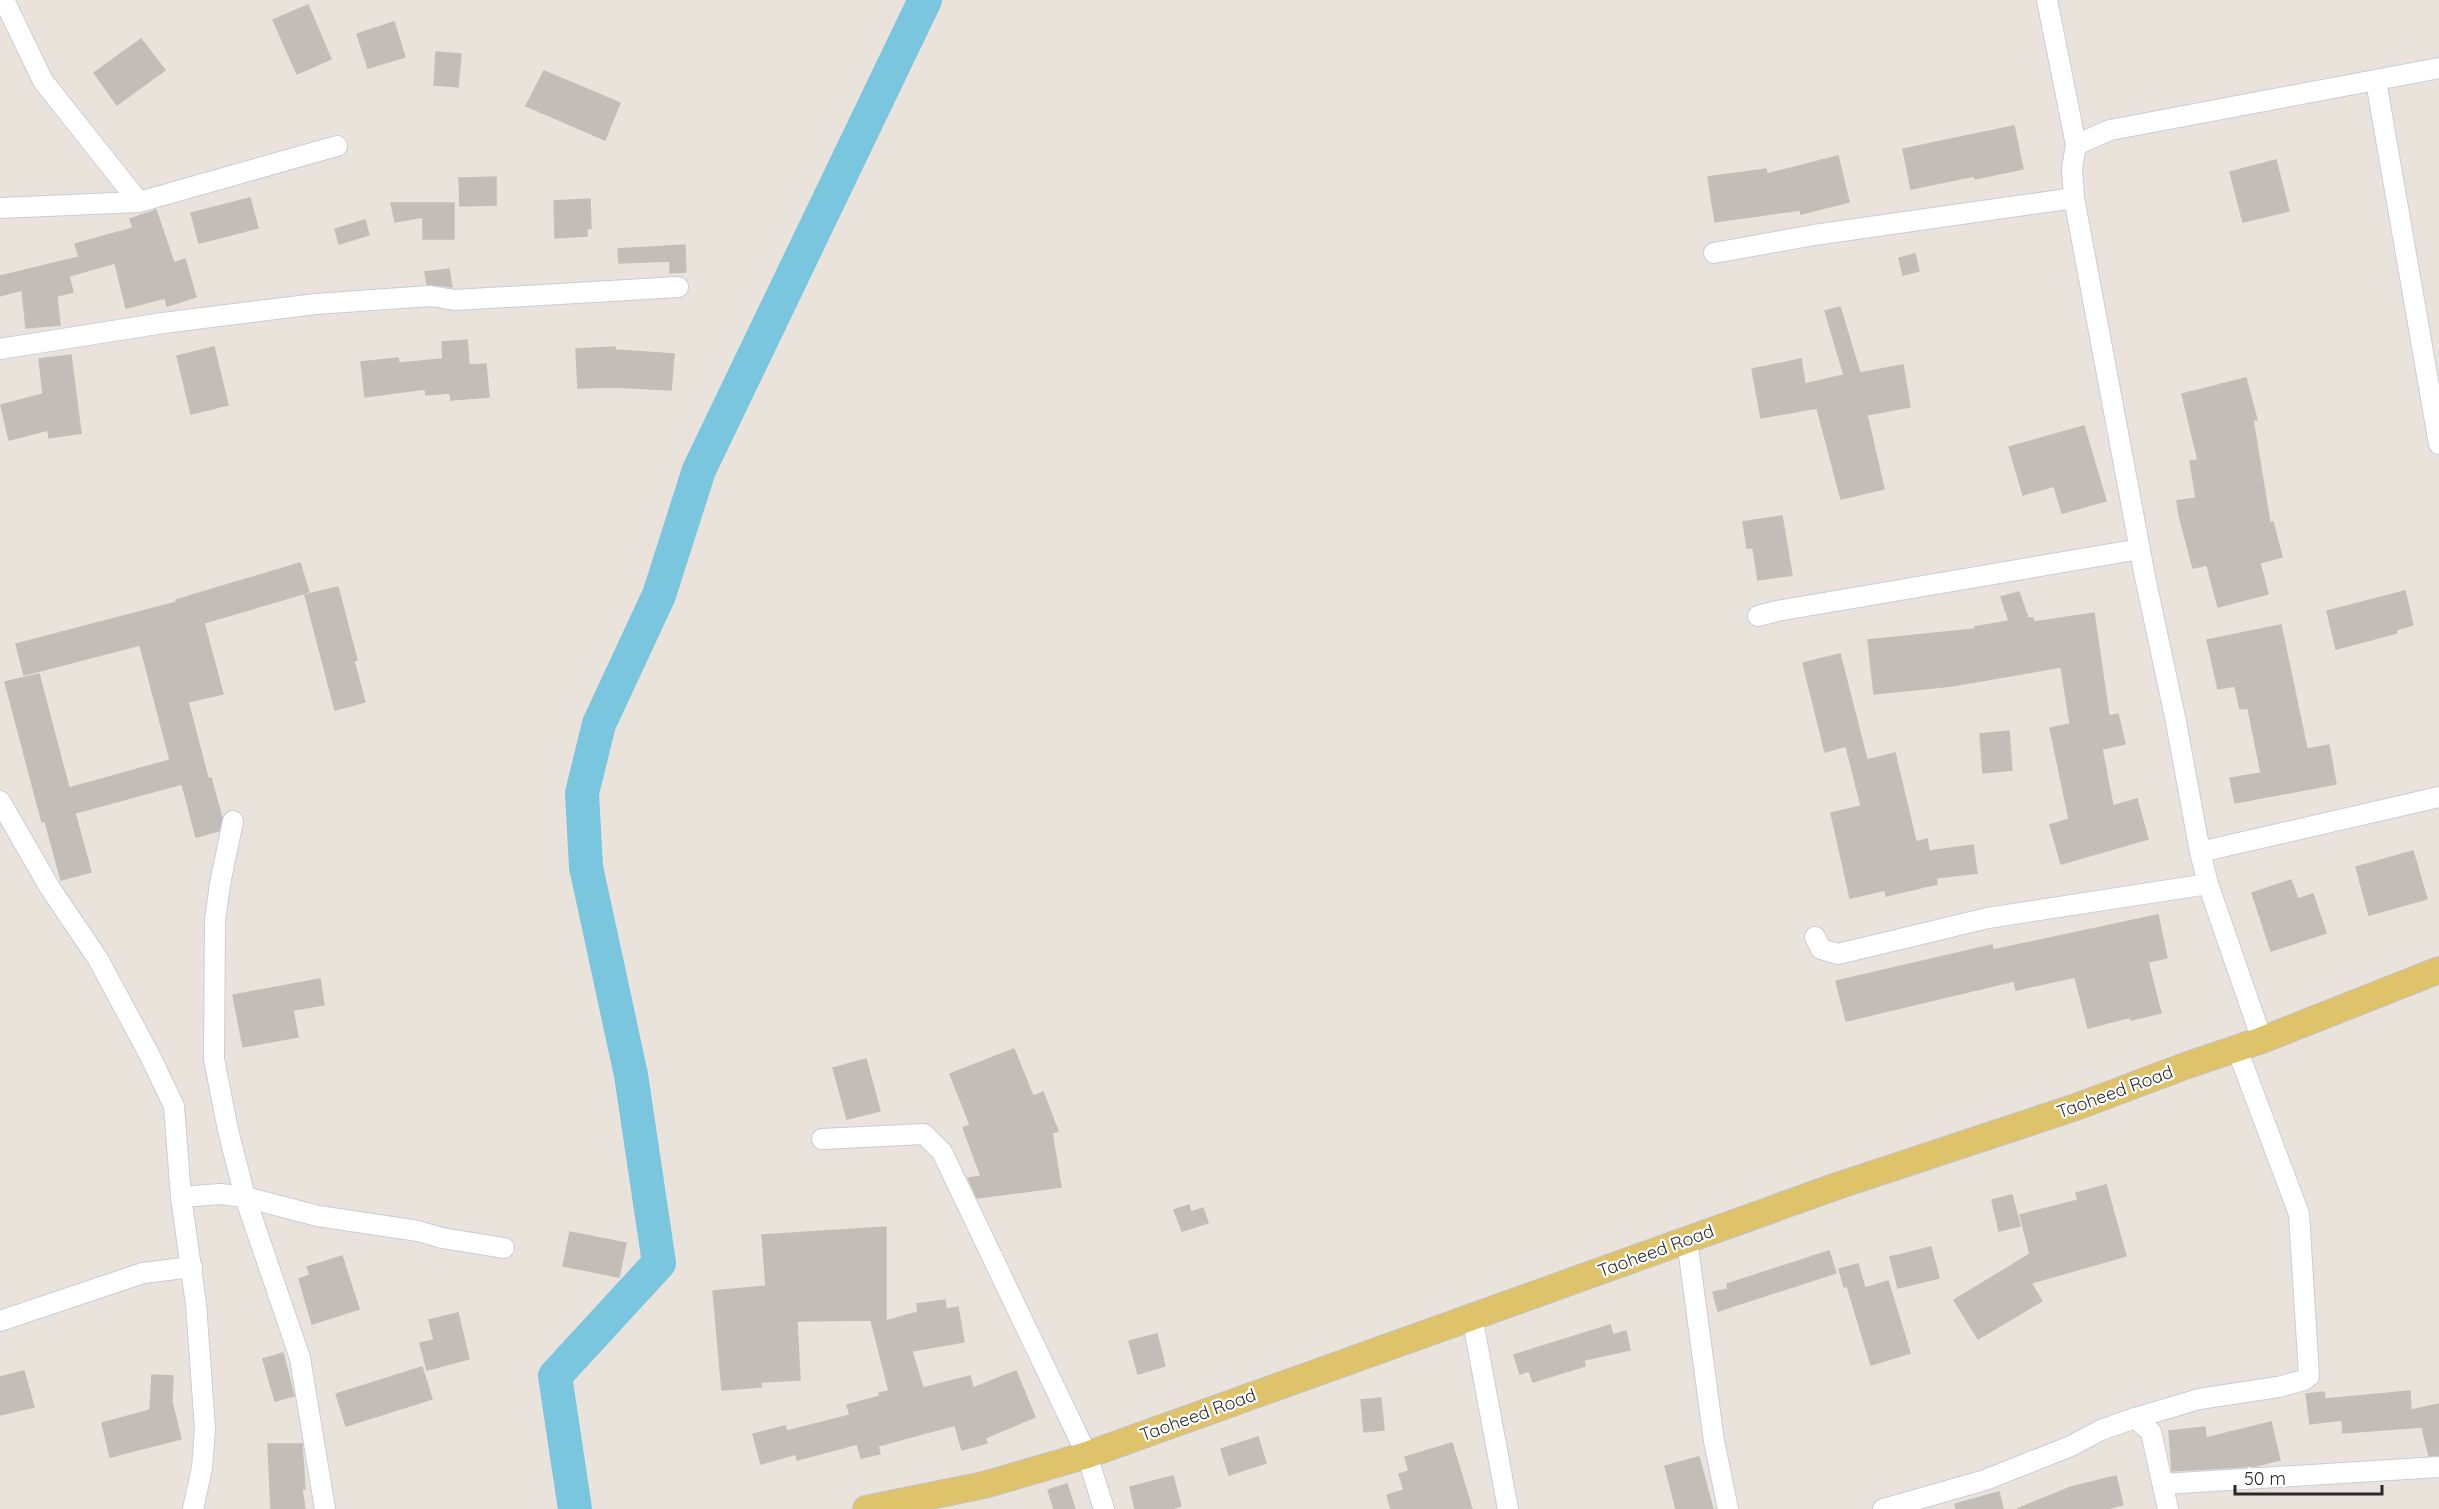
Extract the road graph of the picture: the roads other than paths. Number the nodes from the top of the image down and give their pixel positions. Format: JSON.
{"nodes":[{"id":1,"x":4,"y":0,"type":"edge"},
{"id":2,"x":2047,"y":0,"type":"edge"},
{"id":3,"x":2439,"y":68,"type":"edge"},
{"id":4,"x":2376,"y":81,"type":"junction"},
{"id":5,"x":2076,"y":145,"type":"junction"},
{"id":6,"x":337,"y":146,"type":"dead end"},
{"id":7,"x":2074,"y":198,"type":"junction"},
{"id":8,"x":139,"y":202,"type":"junction"},
{"id":9,"x":0,"y":208,"type":"edge"},
{"id":10,"x":1714,"y":254,"type":"dead end"},
{"id":11,"x":678,"y":287,"type":"dead end"},
{"id":12,"x":0,"y":349,"type":"edge"},
{"id":13,"x":2439,"y":444,"type":"edge"},
{"id":14,"x":2139,"y":549,"type":"junction"},
{"id":15,"x":1758,"y":616,"type":"dead end"},
{"id":16,"x":2439,"y":797,"type":"edge"},
{"id":17,"x":0,"y":801,"type":"edge"},
{"id":18,"x":234,"y":822,"type":"dead end"},
{"id":19,"x":2200,"y":852,"type":"junction"},
{"id":20,"x":2208,"y":884,"type":"junction"},
{"id":21,"x":1815,"y":937,"type":"dead end"},
{"id":22,"x":2439,"y":970,"type":"edge"},
{"id":23,"x":2262,"y":1040,"type":"junction"},
{"id":24,"x":2237,"y":1049,"type":"junction"},
{"id":25,"x":822,"y":1139,"type":"dead end"},
{"id":26,"x":181,"y":1197,"type":"junction"},
{"id":27,"x":245,"y":1197,"type":"junction"},
{"id":28,"x":1687,"y":1240,"type":"junction"},
{"id":29,"x":504,"y":1248,"type":"dead end"},
{"id":30,"x":192,"y":1267,"type":"junction"},
{"id":31,"x":1472,"y":1316,"type":"junction"},
{"id":32,"x":0,"y":1321,"type":"edge"},
{"id":33,"x":2135,"y":1418,"type":"junction"},
{"id":34,"x":1087,"y":1455,"type":"junction"},
{"id":35,"x":2439,"y":1467,"type":"edge"},
{"id":36,"x":2163,"y":1484,"type":"junction"},
{"id":37,"x":193,"y":1509,"type":"edge"},
{"id":38,"x":325,"y":1509,"type":"edge"},
{"id":39,"x":866,"y":1509,"type":"edge"},
{"id":40,"x":1104,"y":1509,"type":"edge"},
{"id":41,"x":1508,"y":1509,"type":"edge"},
{"id":42,"x":1728,"y":1509,"type":"edge"},
{"id":43,"x":1883,"y":1509,"type":"edge"},
{"id":44,"x":2168,"y":1509,"type":"edge"}],
"edges":[{"from":1,"to":8,"type":"street"},
{"from":2,"to":5,"type":"street"},
{"from":3,"to":4,"type":"street"},
{"from":4,"to":5,"type":"street"},
{"from":4,"to":13,"type":"street"},
{"from":5,"to":7,"type":"street"},
{"from":6,"to":8,"type":"street"},
{"from":7,"to":10,"type":"street"},
{"from":7,"to":14,"type":"street"},
{"from":8,"to":9,"type":"street"},
{"from":11,"to":12,"type":"street"},
{"from":14,"to":15,"type":"street"},
{"from":14,"to":19,"type":"street"},
{"from":16,"to":19,"type":"street"},
{"from":17,"to":26,"type":"street"},
{"from":18,"to":27,"type":"street"},
{"from":19,"to":20,"type":"street"},
{"from":20,"to":21,"type":"street"},
{"from":20,"to":23,"type":"street"},
{"from":22,"to":23,"type":"main road","name":"Taoheed Road"},
{"from":23,"to":24,"type":"main road","name":"Taoheed Road"},
{"from":24,"to":28,"type":"main road","name":"Taoheed Road"},
{"from":24,"to":33,"type":"street"},
{"from":25,"to":34,"type":"street"},
{"from":26,"to":27,"type":"street"},
{"from":26,"to":30,"type":"street"},
{"from":27,"to":29,"type":"street"},
{"from":27,"to":38,"type":"street"},
{"from":28,"to":31,"type":"main road","name":"Taoheed Road"},
{"from":28,"to":42,"type":"street"},
{"from":30,"to":32,"type":"street"},
{"from":30,"to":37,"type":"street"},
{"from":31,"to":34,"type":"main road","name":"Taoheed Road"},
{"from":31,"to":41,"type":"street"},
{"from":33,"to":36,"type":"street"},
{"from":33,"to":43,"type":"street"},
{"from":34,"to":39,"type":"main road","name":"Taoheed Road"},
{"from":34,"to":40,"type":"street"},
{"from":35,"to":36,"type":"street"},
{"from":36,"to":44,"type":"street"}]}
